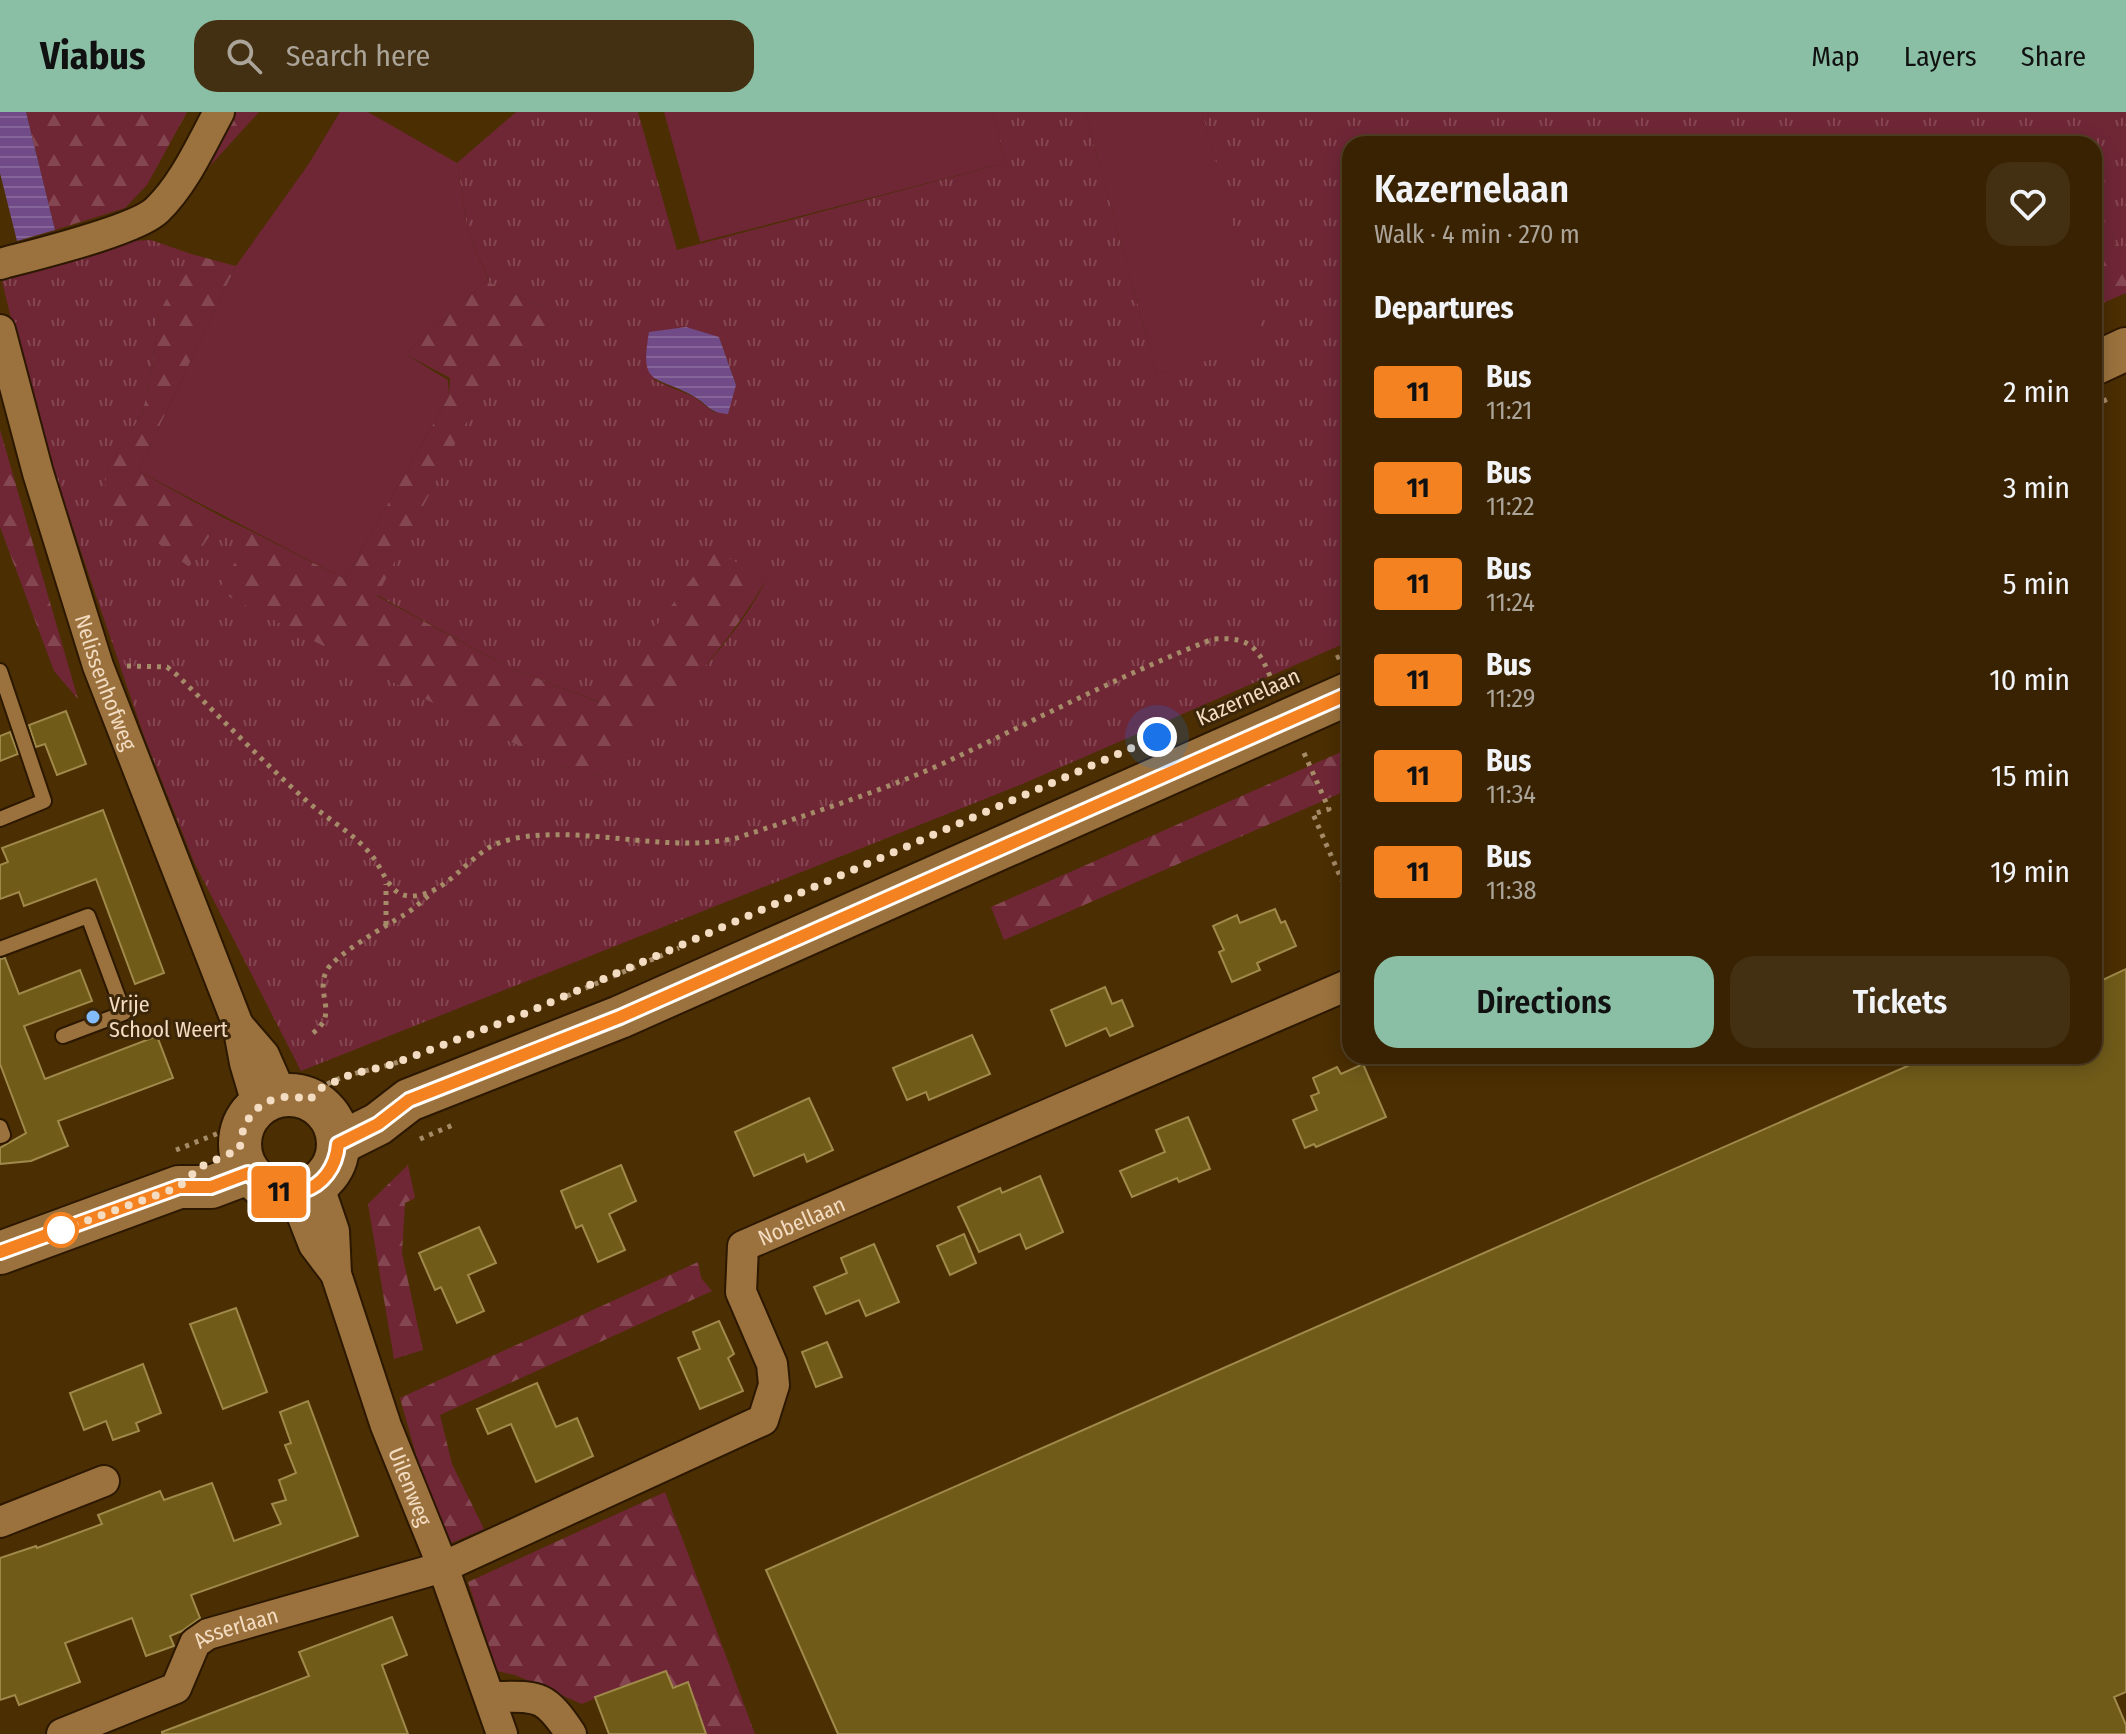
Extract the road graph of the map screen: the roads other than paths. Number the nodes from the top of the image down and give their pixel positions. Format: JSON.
{"nodes":[{"id":1,"x":219,"y":112,"type":"edge"},
{"id":2,"x":0,"y":264,"type":"edge"},
{"id":3,"x":0,"y":330,"type":"edge"},
{"id":4,"x":2126,"y":349,"type":"edge"},
{"id":5,"x":2102,"y":360,"type":"edge"},
{"id":6,"x":0,"y":671,"type":"edge"},
{"id":7,"x":1337,"y":678,"type":"edge"},
{"id":8,"x":0,"y":819,"type":"edge"},
{"id":9,"x":0,"y":949,"type":"edge"},
{"id":10,"x":1342,"y":987,"type":"edge"},
{"id":11,"x":63,"y":1036,"type":"dead end"},
{"id":12,"x":0,"y":1127,"type":"edge"},
{"id":13,"x":273,"y":1128,"type":"junction"},
{"id":14,"x":0,"y":1136,"type":"edge"},
{"id":15,"x":306,"y":1189,"type":"junction"},
{"id":16,"x":0,"y":1253,"type":"edge"},
{"id":17,"x":104,"y":1481,"type":"dead end"},
{"id":18,"x":0,"y":1522,"type":"edge"},
{"id":19,"x":443,"y":1567,"type":"junction"},
{"id":20,"x":490,"y":1697,"type":"junction"},
{"id":21,"x":62,"y":1734,"type":"edge"},
{"id":22,"x":502,"y":1734,"type":"edge"},
{"id":23,"x":571,"y":1734,"type":"edge"}],
"edges":[{"from":1,"to":2,"type":"street"},
{"from":3,"to":13,"type":"street","name":"Nelissenhofweg"},
{"from":4,"to":5,"type":"street"},
{"from":6,"to":8,"type":"lane"},
{"from":7,"to":13,"type":"street","name":"Kazernelaan"},
{"from":9,"to":11,"type":"lane"},
{"from":10,"to":19,"type":"street","name":"Nobellaan"},
{"from":12,"to":14,"type":"lane"},
{"from":13,"to":15,"type":"street"},
{"from":13,"to":15,"type":"street"},
{"from":13,"to":16,"type":"street","name":"Kazernelaan"},
{"from":15,"to":19,"type":"street","name":"Uilenweg"},
{"from":17,"to":18,"type":"street"},
{"from":19,"to":20,"type":"street","name":"Uilenweg"},
{"from":19,"to":21,"type":"street","name":"Asserlaan"},
{"from":20,"to":22,"type":"street","name":"Uilenweg"},
{"from":20,"to":23,"type":"street"}]}
